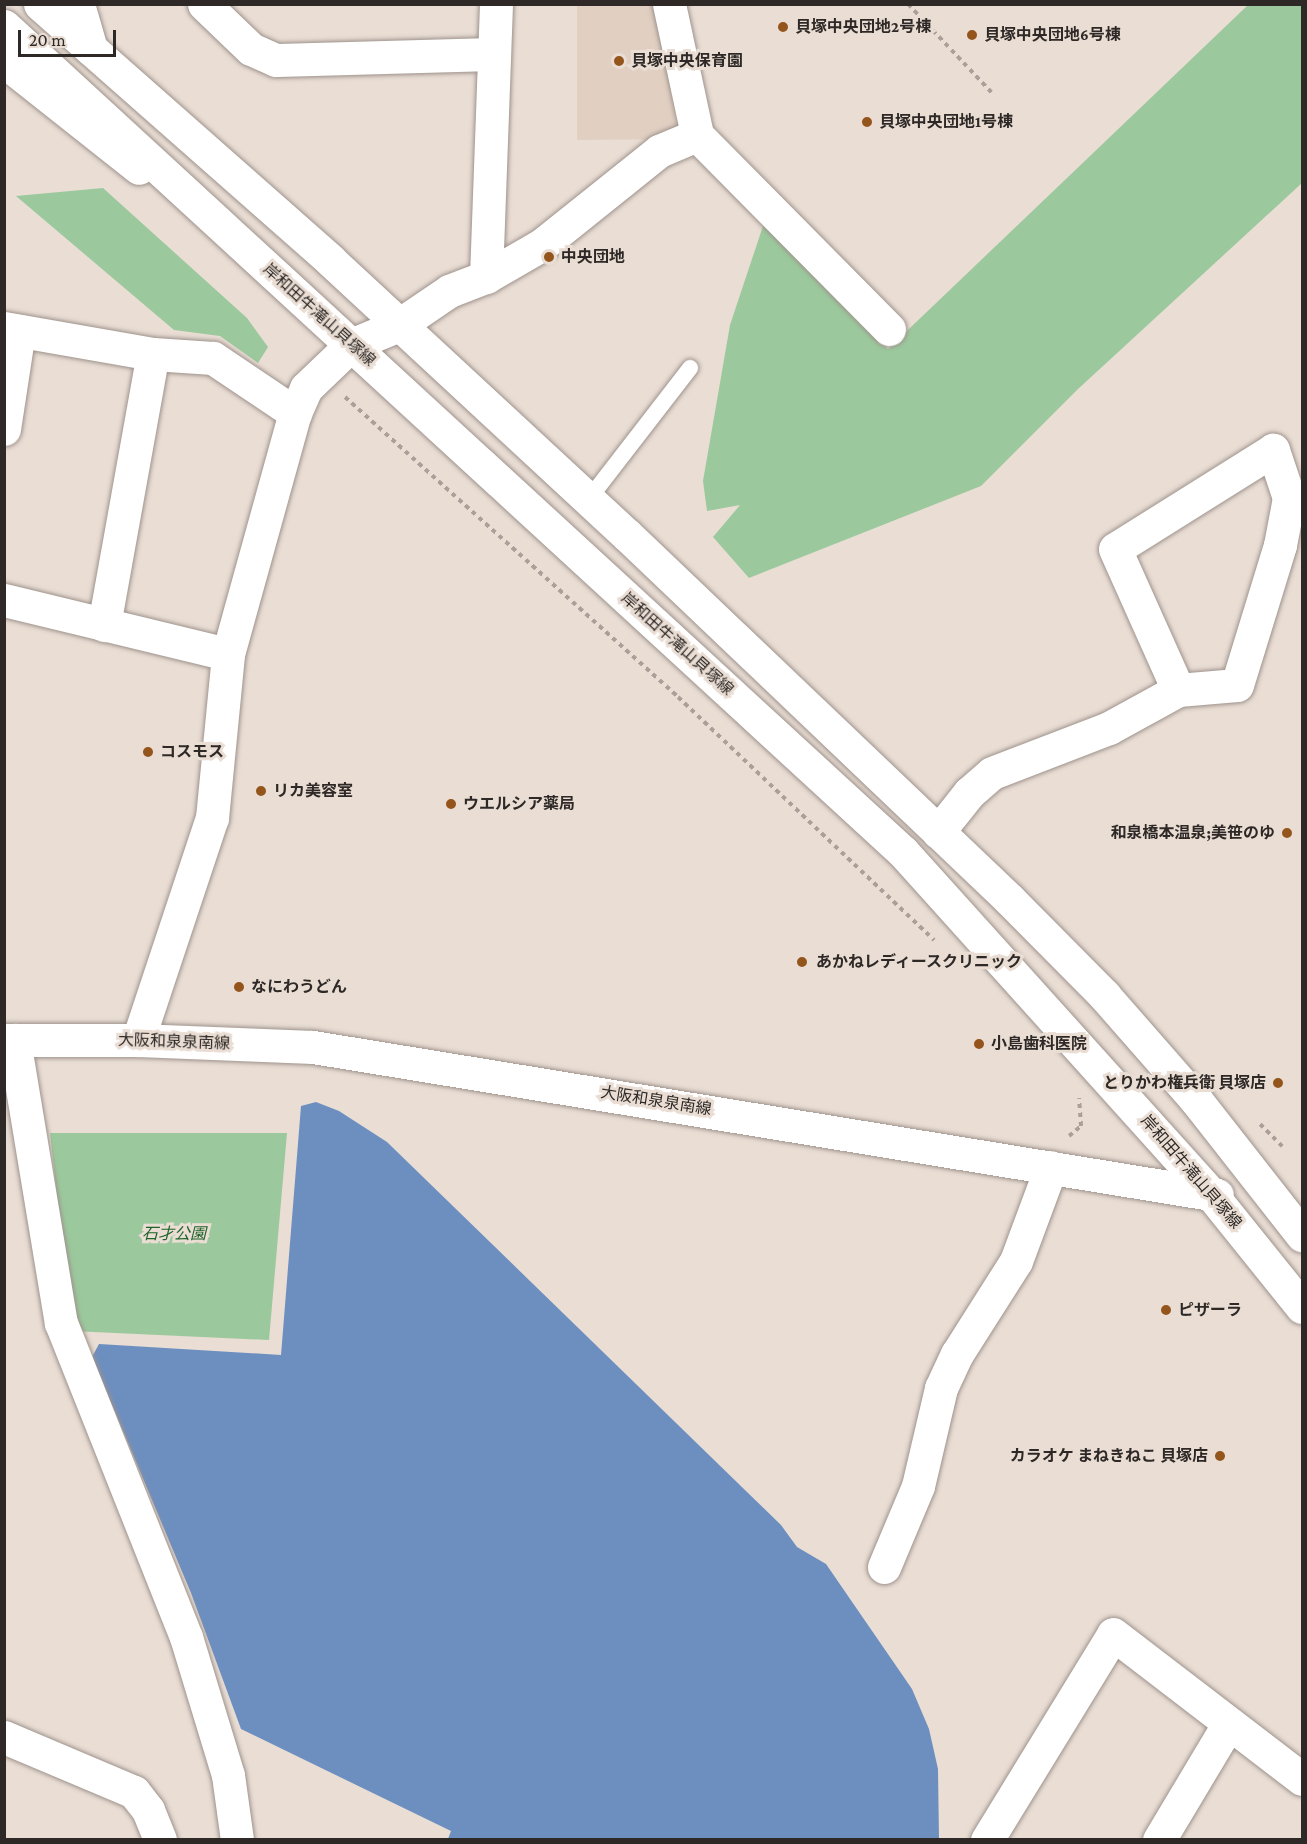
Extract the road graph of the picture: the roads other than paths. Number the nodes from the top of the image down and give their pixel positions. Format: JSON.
{"nodes":[{"id":1,"x":40,"y":4,"type":"edge"},
{"id":2,"x":78,"y":4,"type":"edge"},
{"id":3,"x":204,"y":4,"type":"edge"},
{"id":4,"x":669,"y":4,"type":"edge"},
{"id":5,"x":496,"y":5,"type":"edge"},
{"id":6,"x":4,"y":26,"type":"edge"},
{"id":7,"x":91,"y":49,"type":"junction"},
{"id":8,"x":494,"y":54,"type":"junction"},
{"id":9,"x":4,"y":61,"type":"edge"},
{"id":10,"x":697,"y":135,"type":"junction"},
{"id":11,"x":252,"y":255,"type":"junction"},
{"id":12,"x":486,"y":277,"type":"junction"},
{"id":13,"x":399,"y":325,"type":"junction"},
{"id":14,"x":12,"y":329,"type":"edge"},
{"id":15,"x":889,"y":329,"type":"dead end"},
{"id":16,"x":351,"y":345,"type":"junction"},
{"id":17,"x":153,"y":354,"type":"junction"},
{"id":18,"x":690,"y":368,"type":"dead end"},
{"id":19,"x":295,"y":413,"type":"junction"},
{"id":20,"x":4,"y":429,"type":"edge"},
{"id":21,"x":588,"y":500,"type":"junction"},
{"id":22,"x":4,"y":600,"type":"edge"},
{"id":23,"x":104,"y":625,"type":"junction"},
{"id":24,"x":228,"y":654,"type":"junction"},
{"id":25,"x":1178,"y":690,"type":"junction"},
{"id":26,"x":938,"y":832,"type":"junction"},
{"id":27,"x":9,"y":1040,"type":"edge"},
{"id":28,"x":138,"y":1040,"type":"junction"},
{"id":29,"x":1056,"y":1155,"type":"junction"},
{"id":30,"x":1211,"y":1194,"type":"junction"},
{"id":31,"x":1291,"y":1205,"type":"edge"},
{"id":32,"x":1302,"y":1235,"type":"edge"},
{"id":33,"x":1302,"y":1307,"type":"edge"},
{"id":34,"x":884,"y":1567,"type":"dead end"},
{"id":35,"x":1229,"y":1723,"type":"junction"},
{"id":36,"x":4,"y":1737,"type":"edge"},
{"id":37,"x":1302,"y":1779,"type":"edge"},
{"id":38,"x":160,"y":1839,"type":"edge"},
{"id":39,"x":237,"y":1839,"type":"edge"},
{"id":40,"x":987,"y":1839,"type":"edge"},
{"id":41,"x":1159,"y":1839,"type":"edge"}],
"edges":[{"from":1,"to":7,"type":"street"},
{"from":2,"to":7,"type":"street"},
{"from":3,"to":8,"type":"street"},
{"from":4,"to":10,"type":"street"},
{"from":5,"to":8,"type":"street"},
{"from":6,"to":11,"type":"street","name":"岸和田牛滝山貝塚線"},
{"from":7,"to":13,"type":"street"},
{"from":8,"to":12,"type":"street"},
{"from":9,"to":11,"type":"street"},
{"from":10,"to":12,"type":"street"},
{"from":10,"to":15,"type":"street"},
{"from":11,"to":16,"type":"street","name":"岸和田牛滝山貝塚線"},
{"from":12,"to":13,"type":"street"},
{"from":13,"to":16,"type":"street"},
{"from":13,"to":21,"type":"street"},
{"from":14,"to":17,"type":"street"},
{"from":14,"to":20,"type":"street"},
{"from":16,"to":19,"type":"street"},
{"from":16,"to":30,"type":"street","name":"岸和田牛滝山貝塚線"},
{"from":17,"to":19,"type":"street"},
{"from":17,"to":23,"type":"street"},
{"from":18,"to":21,"type":"lane"},
{"from":19,"to":24,"type":"street"},
{"from":21,"to":26,"type":"street"},
{"from":22,"to":23,"type":"street"},
{"from":23,"to":24,"type":"street"},
{"from":24,"to":28,"type":"street"},
{"from":25,"to":25,"type":"street"},
{"from":25,"to":26,"type":"street"},
{"from":26,"to":31,"type":"street"},
{"from":27,"to":28,"type":"street","name":"大阪和泉泉南線"},
{"from":27,"to":39,"type":"street"},
{"from":28,"to":29,"type":"street","name":"大阪和泉泉南線"},
{"from":29,"to":30,"type":"street","name":"大阪和泉泉南線"},
{"from":29,"to":34,"type":"street"},
{"from":30,"to":31,"type":"street","name":"大阪和泉泉南線"},
{"from":30,"to":33,"type":"street","name":"岸和田牛滝山貝塚線"},
{"from":31,"to":32,"type":"street"},
{"from":35,"to":37,"type":"street"},
{"from":35,"to":40,"type":"street"},
{"from":35,"to":41,"type":"street"},
{"from":36,"to":38,"type":"street"}]}
